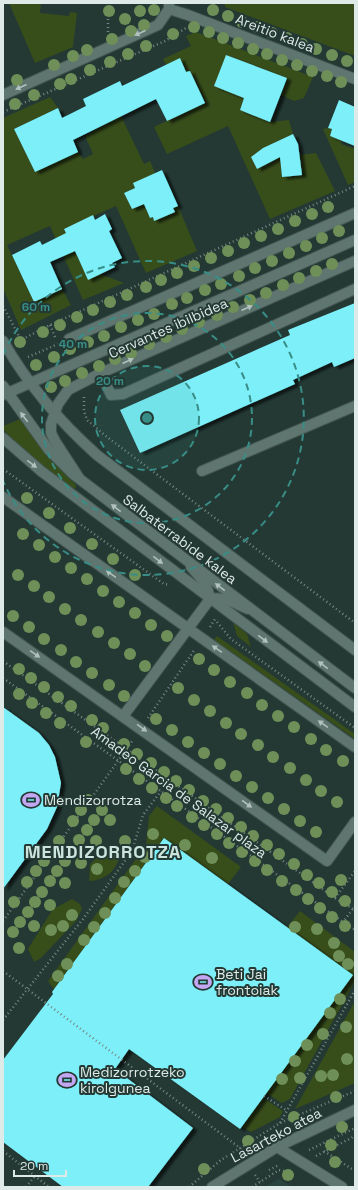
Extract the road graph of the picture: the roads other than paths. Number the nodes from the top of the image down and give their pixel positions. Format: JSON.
{"nodes":[{"id":1,"x":168,"y":6,"type":"edge"},
{"id":2,"x":355,"y":79,"type":"edge"},
{"id":3,"x":3,"y":95,"type":"edge"},
{"id":4,"x":355,"y":213,"type":"edge"},
{"id":5,"x":355,"y":240,"type":"edge"},
{"id":6,"x":355,"y":261,"type":"edge"},
{"id":7,"x":355,"y":289,"type":"edge"},
{"id":8,"x":70,"y":339,"type":"road end"},
{"id":9,"x":3,"y":341,"type":"edge"},
{"id":10,"x":101,"y":373,"type":"junction"},
{"id":11,"x":30,"y":384,"type":"junction"},
{"id":12,"x":4,"y":392,"type":"edge"},
{"id":13,"x":355,"y":406,"type":"edge"},
{"id":14,"x":54,"y":413,"type":"junction"},
{"id":15,"x":3,"y":438,"type":"edge"},
{"id":16,"x":202,"y":471,"type":"dead end"},
{"id":17,"x":82,"y":482,"type":"junction"},
{"id":18,"x":3,"y":497,"type":"edge"},
{"id":19,"x":184,"y":560,"type":"junction"},
{"id":20,"x":210,"y":599,"type":"junction"},
{"id":21,"x":253,"y":612,"type":"junction"},
{"id":22,"x":188,"y":628,"type":"junction"},
{"id":23,"x":3,"y":632,"type":"edge"},
{"id":24,"x":355,"y":650,"type":"edge"},
{"id":25,"x":355,"y":688,"type":"edge"},
{"id":26,"x":355,"y":707,"type":"edge"},
{"id":27,"x":124,"y":716,"type":"junction"},
{"id":28,"x":355,"y":747,"type":"edge"},
{"id":29,"x":355,"y":822,"type":"edge"},
{"id":30,"x":355,"y":1110,"type":"edge"},
{"id":31,"x":277,"y":1147,"type":"junction"},
{"id":32,"x":212,"y":1187,"type":"edge"},
{"id":33,"x":342,"y":1187,"type":"edge"}],
"edges":[{"from":1,"to":2,"type":"street","name":"Areitio kalea"},
{"from":1,"to":3,"type":"street","one_way":true},
{"from":4,"to":8,"type":"street","name":"Cervantes ibilbidea"},
{"from":5,"to":11,"type":"street","name":"Cervantes ibilbidea"},
{"from":10,"to":6,"type":"street","name":"Cervantes ibilbidea","one_way":true},
{"from":7,"to":10,"type":"street"},
{"from":9,"to":11,"type":"street","name":"Salbaterrabide kalea"},
{"from":10,"to":14,"type":"street","name":"Cervantes ibilbidea"},
{"from":11,"to":12,"type":"street","name":"Cervantes ibilbidea"},
{"from":11,"to":14,"type":"street","name":"Salbaterrabide kalea"},
{"from":17,"to":12,"type":"street","name":"Salbaterrabide kalea","one_way":true},
{"from":13,"to":16,"type":"street"},
{"from":14,"to":17,"type":"street","name":"Cervantes ibilbidea"},
{"from":14,"to":24,"type":"street","name":"Salbaterrabide kalea"},
{"from":15,"to":20,"type":"street","one_way":true},
{"from":19,"to":17,"type":"street","name":"Salbaterrabide kalea","one_way":true},
{"from":22,"to":18,"type":"street","one_way":true},
{"from":19,"to":20,"type":"street"},
{"from":21,"to":19,"type":"street","name":"Salbaterrabide kalea","one_way":true},
{"from":20,"to":21,"type":"street"},
{"from":20,"to":22,"type":"street"},
{"from":20,"to":26,"type":"street","one_way":true},
{"from":25,"to":21,"type":"street","name":"Salbaterrabide kalea","one_way":true},
{"from":22,"to":27,"type":"street"},
{"from":28,"to":22,"type":"street","one_way":true},
{"from":23,"to":27,"type":"street","one_way":true},
{"from":27,"to":29,"type":"street","one_way":true},
{"from":30,"to":31,"type":"street","name":"Lasarteko atea"},
{"from":31,"to":32,"type":"street","name":"Lasarteko atea"},
{"from":31,"to":33,"type":"street"}]}
